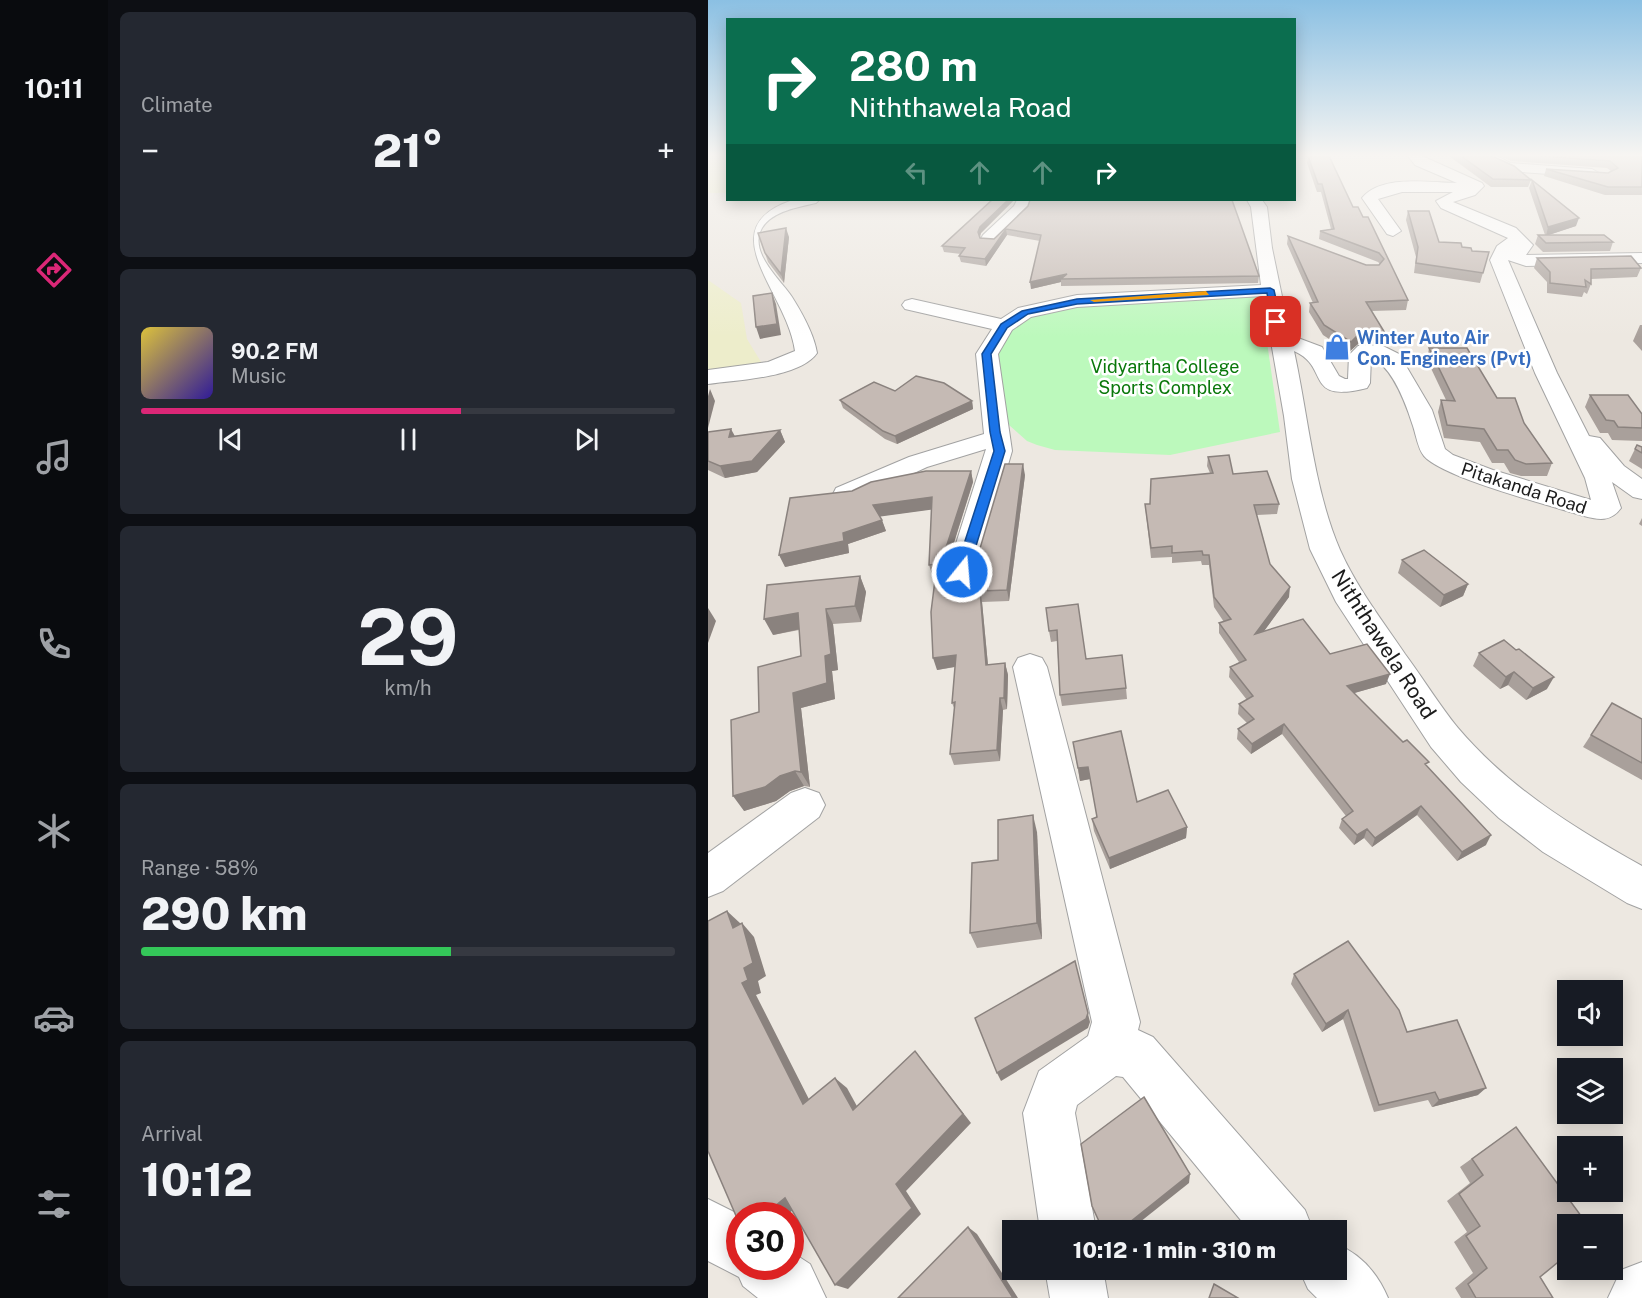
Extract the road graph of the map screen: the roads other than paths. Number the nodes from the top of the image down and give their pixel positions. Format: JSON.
{"nodes":[{"id":1,"x":765,"y":217,"type":"edge"},
{"id":2,"x":1012,"y":217,"type":"edge"},
{"id":3,"x":1383,"y":217,"type":"edge"},
{"id":4,"x":1473,"y":217,"type":"edge"},
{"id":5,"x":1266,"y":220,"type":"edge"},
{"id":6,"x":1393,"y":231,"type":"dead end"},
{"id":7,"x":990,"y":239,"type":"edge"},
{"id":8,"x":1517,"y":240,"type":"junction"},
{"id":9,"x":1642,"y":258,"type":"edge"},
{"id":10,"x":1270,"y":290,"type":"junction"},
{"id":11,"x":912,"y":305,"type":"dead end"},
{"id":12,"x":1004,"y":326,"type":"junction"},
{"id":13,"x":1280,"y":338,"type":"junction"},
{"id":14,"x":708,"y":377,"type":"edge"},
{"id":15,"x":1566,"y":413,"type":"junction"},
{"id":16,"x":997,"y":438,"type":"junction"},
{"id":17,"x":1642,"y":491,"type":"edge"},
{"id":18,"x":846,"y":494,"type":"edge"},
{"id":19,"x":962,"y":572,"type":"edge"},
{"id":20,"x":1030,"y":668,"type":"dead end"},
{"id":21,"x":805,"y":805,"type":"dead end"},
{"id":22,"x":708,"y":876,"type":"edge"},
{"id":23,"x":1642,"y":889,"type":"edge"},
{"id":24,"x":1109,"y":1051,"type":"junction"},
{"id":25,"x":1066,"y":1220,"type":"edge"},
{"id":26,"x":1277,"y":1220,"type":"edge"},
{"id":27,"x":708,"y":1227,"type":"edge"},
{"id":28,"x":726,"y":1239,"type":"edge"},
{"id":29,"x":782,"y":1280,"type":"edge"},
{"id":30,"x":1076,"y":1280,"type":"edge"},
{"id":31,"x":1340,"y":1280,"type":"edge"},
{"id":32,"x":1642,"y":1290,"type":"edge"},
{"id":33,"x":797,"y":1298,"type":"edge"},
{"id":34,"x":1079,"y":1298,"type":"edge"},
{"id":35,"x":1359,"y":1298,"type":"edge"},
{"id":36,"x":1637,"y":1298,"type":"edge"}],
"edges":[{"from":1,"to":14,"type":"street"},
{"from":2,"to":7,"type":"street"},
{"from":3,"to":6,"type":"street"},
{"from":4,"to":8,"type":"street"},
{"from":5,"to":10,"type":"street","name":"Niththawela Road"},
{"from":8,"to":9,"type":"street"},
{"from":8,"to":15,"type":"street","name":"Pitakanda Road"},
{"from":10,"to":12,"type":"street"},
{"from":10,"to":13,"type":"street","name":"Niththawela Road"},
{"from":11,"to":12,"type":"street"},
{"from":12,"to":16,"type":"street"},
{"from":13,"to":15,"type":"street","name":"Pitakanda Road"},
{"from":13,"to":23,"type":"street","name":"Niththawela Road"},
{"from":15,"to":17,"type":"street"},
{"from":16,"to":18,"type":"street"},
{"from":16,"to":19,"type":"street"},
{"from":20,"to":24,"type":"street"},
{"from":21,"to":22,"type":"street"},
{"from":24,"to":25,"type":"street"},
{"from":24,"to":26,"type":"street"},
{"from":27,"to":28,"type":"street"},
{"from":29,"to":33,"type":"street"},
{"from":30,"to":34,"type":"street"},
{"from":31,"to":35,"type":"street"},
{"from":32,"to":36,"type":"street"}]}
